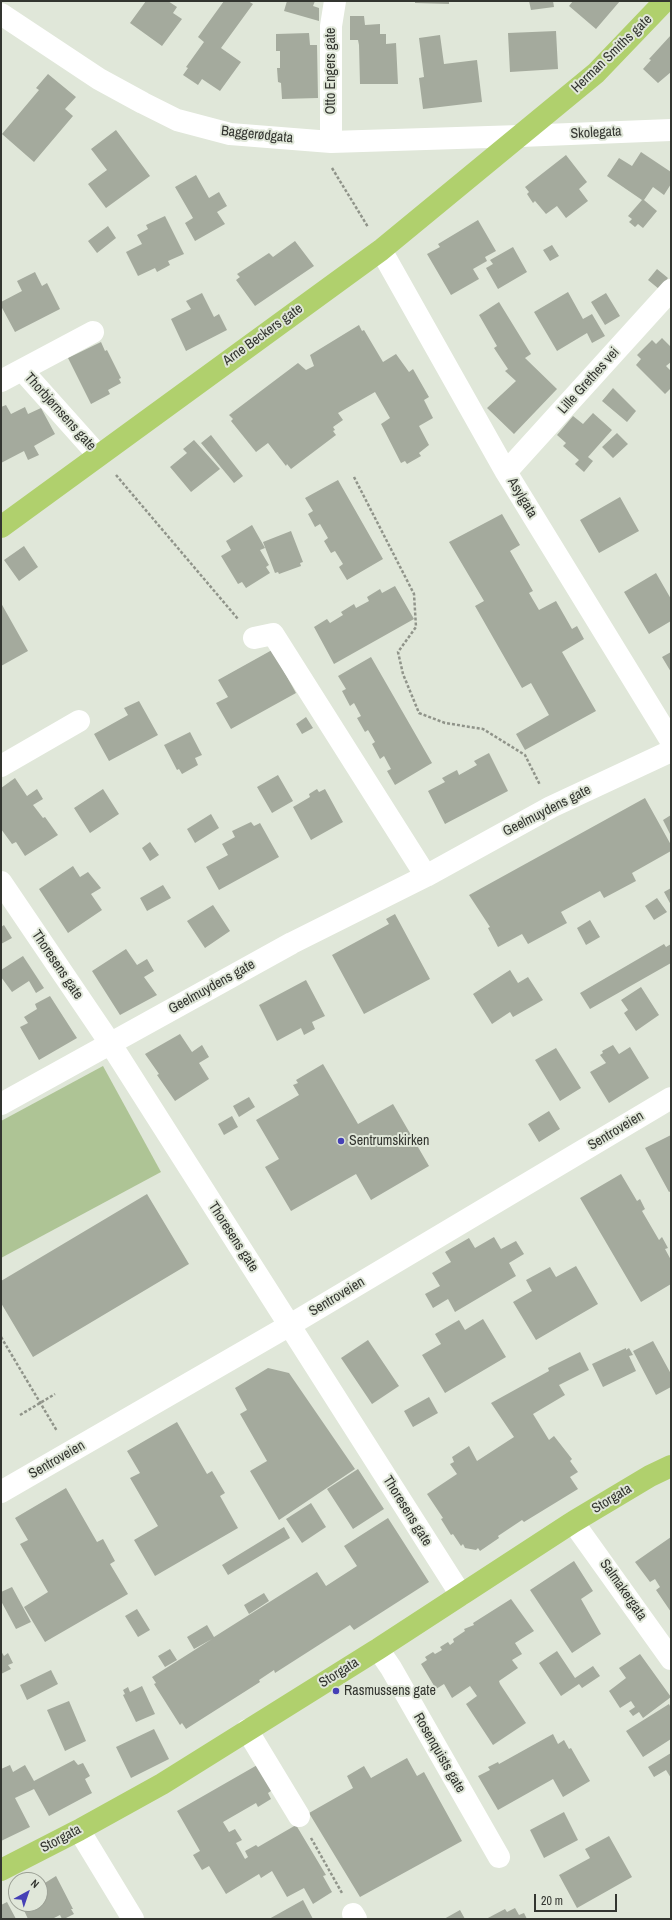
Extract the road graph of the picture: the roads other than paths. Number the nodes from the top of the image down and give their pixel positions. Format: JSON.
{"nodes":[{"id":1,"x":335,"y":1,"type":"edge"},
{"id":2,"x":665,"y":1,"type":"edge"},
{"id":3,"x":1,"y":14,"type":"edge"},
{"id":4,"x":671,"y":130,"type":"edge"},
{"id":5,"x":520,"y":136,"type":"junction"},
{"id":6,"x":331,"y":142,"type":"junction"},
{"id":7,"x":381,"y":250,"type":"junction"},
{"id":8,"x":671,"y":290,"type":"edge"},
{"id":9,"x":93,"y":332,"type":"dead end"},
{"id":10,"x":22,"y":370,"type":"junction"},
{"id":11,"x":1,"y":381,"type":"edge"},
{"id":12,"x":98,"y":455,"type":"junction"},
{"id":13,"x":506,"y":472,"type":"junction"},
{"id":14,"x":1,"y":527,"type":"edge"},
{"id":15,"x":254,"y":638,"type":"road end"},
{"id":16,"x":79,"y":721,"type":"dead end"},
{"id":17,"x":671,"y":741,"type":"edge"},
{"id":18,"x":671,"y":751,"type":"edge"},
{"id":19,"x":1,"y":766,"type":"edge"},
{"id":20,"x":426,"y":876,"type":"junction"},
{"id":21,"x":1,"y":882,"type":"edge"},
{"id":22,"x":110,"y":1043,"type":"junction"},
{"id":23,"x":671,"y":1098,"type":"edge"},
{"id":24,"x":1,"y":1104,"type":"edge"},
{"id":25,"x":290,"y":1325,"type":"junction"},
{"id":26,"x":671,"y":1466,"type":"edge"},
{"id":27,"x":1,"y":1492,"type":"edge"},
{"id":28,"x":573,"y":1522,"type":"junction"},
{"id":29,"x":461,"y":1595,"type":"junction"},
{"id":30,"x":378,"y":1649,"type":"junction"},
{"id":31,"x":671,"y":1659,"type":"edge"},
{"id":32,"x":247,"y":1730,"type":"junction"},
{"id":33,"x":300,"y":1816,"type":"road end"},
{"id":34,"x":79,"y":1830,"type":"junction"},
{"id":35,"x":499,"y":1857,"type":"dead end"},
{"id":36,"x":1,"y":1870,"type":"edge"},
{"id":37,"x":133,"y":1919,"type":"edge"}],
"edges":[{"from":1,"to":6,"type":"street","name":"Otto Engers gate"},
{"from":2,"to":5,"type":"main road","name":"Herman Smiths gate"},
{"from":3,"to":6,"type":"street","name":"Baggerødgata"},
{"from":4,"to":5,"type":"street","name":"Skolegata"},
{"from":5,"to":6,"type":"street","name":"Baggerødgata"},
{"from":5,"to":7,"type":"main road","name":"Arne Beckers gate"},
{"from":7,"to":12,"type":"main road","name":"Arne Beckers gate"},
{"from":7,"to":13,"type":"street","name":"Asylgata"},
{"from":8,"to":13,"type":"street","name":"Lille Grethes vei"},
{"from":9,"to":10,"type":"street","name":"Thorbjørnsens gate"},
{"from":10,"to":11,"type":"street","name":"Thorbjørnsens gate"},
{"from":10,"to":12,"type":"street","name":"Thorbjørnsens gate"},
{"from":12,"to":14,"type":"main road","name":"Arne Beckers gate"},
{"from":13,"to":17,"type":"street","name":"Asylgata"},
{"from":15,"to":20,"type":"street"},
{"from":16,"to":19,"type":"street"},
{"from":18,"to":20,"type":"street","name":"Geelmuydens gate"},
{"from":20,"to":22,"type":"street","name":"Geelmuydens gate"},
{"from":21,"to":22,"type":"street","name":"Thoresens gate"},
{"from":22,"to":24,"type":"street","name":"Geelmuydens gate"},
{"from":22,"to":25,"type":"street","name":"Thoresens gate"},
{"from":23,"to":25,"type":"street","name":"Sentroveien"},
{"from":25,"to":27,"type":"street","name":"Sentroveien"},
{"from":25,"to":29,"type":"street","name":"Thoresens gate"},
{"from":26,"to":28,"type":"main road","name":"Storgata"},
{"from":28,"to":29,"type":"main road","name":"Storgata"},
{"from":28,"to":31,"type":"street","name":"Salmakergata"},
{"from":29,"to":30,"type":"main road","name":"Storgata"},
{"from":30,"to":32,"type":"main road","name":"Storgata"},
{"from":30,"to":35,"type":"street","name":"Rosenquists gate"},
{"from":32,"to":33,"type":"street"},
{"from":32,"to":34,"type":"main road","name":"Storgata"},
{"from":34,"to":36,"type":"main road","name":"Storgata"},
{"from":34,"to":37,"type":"street"}]}
